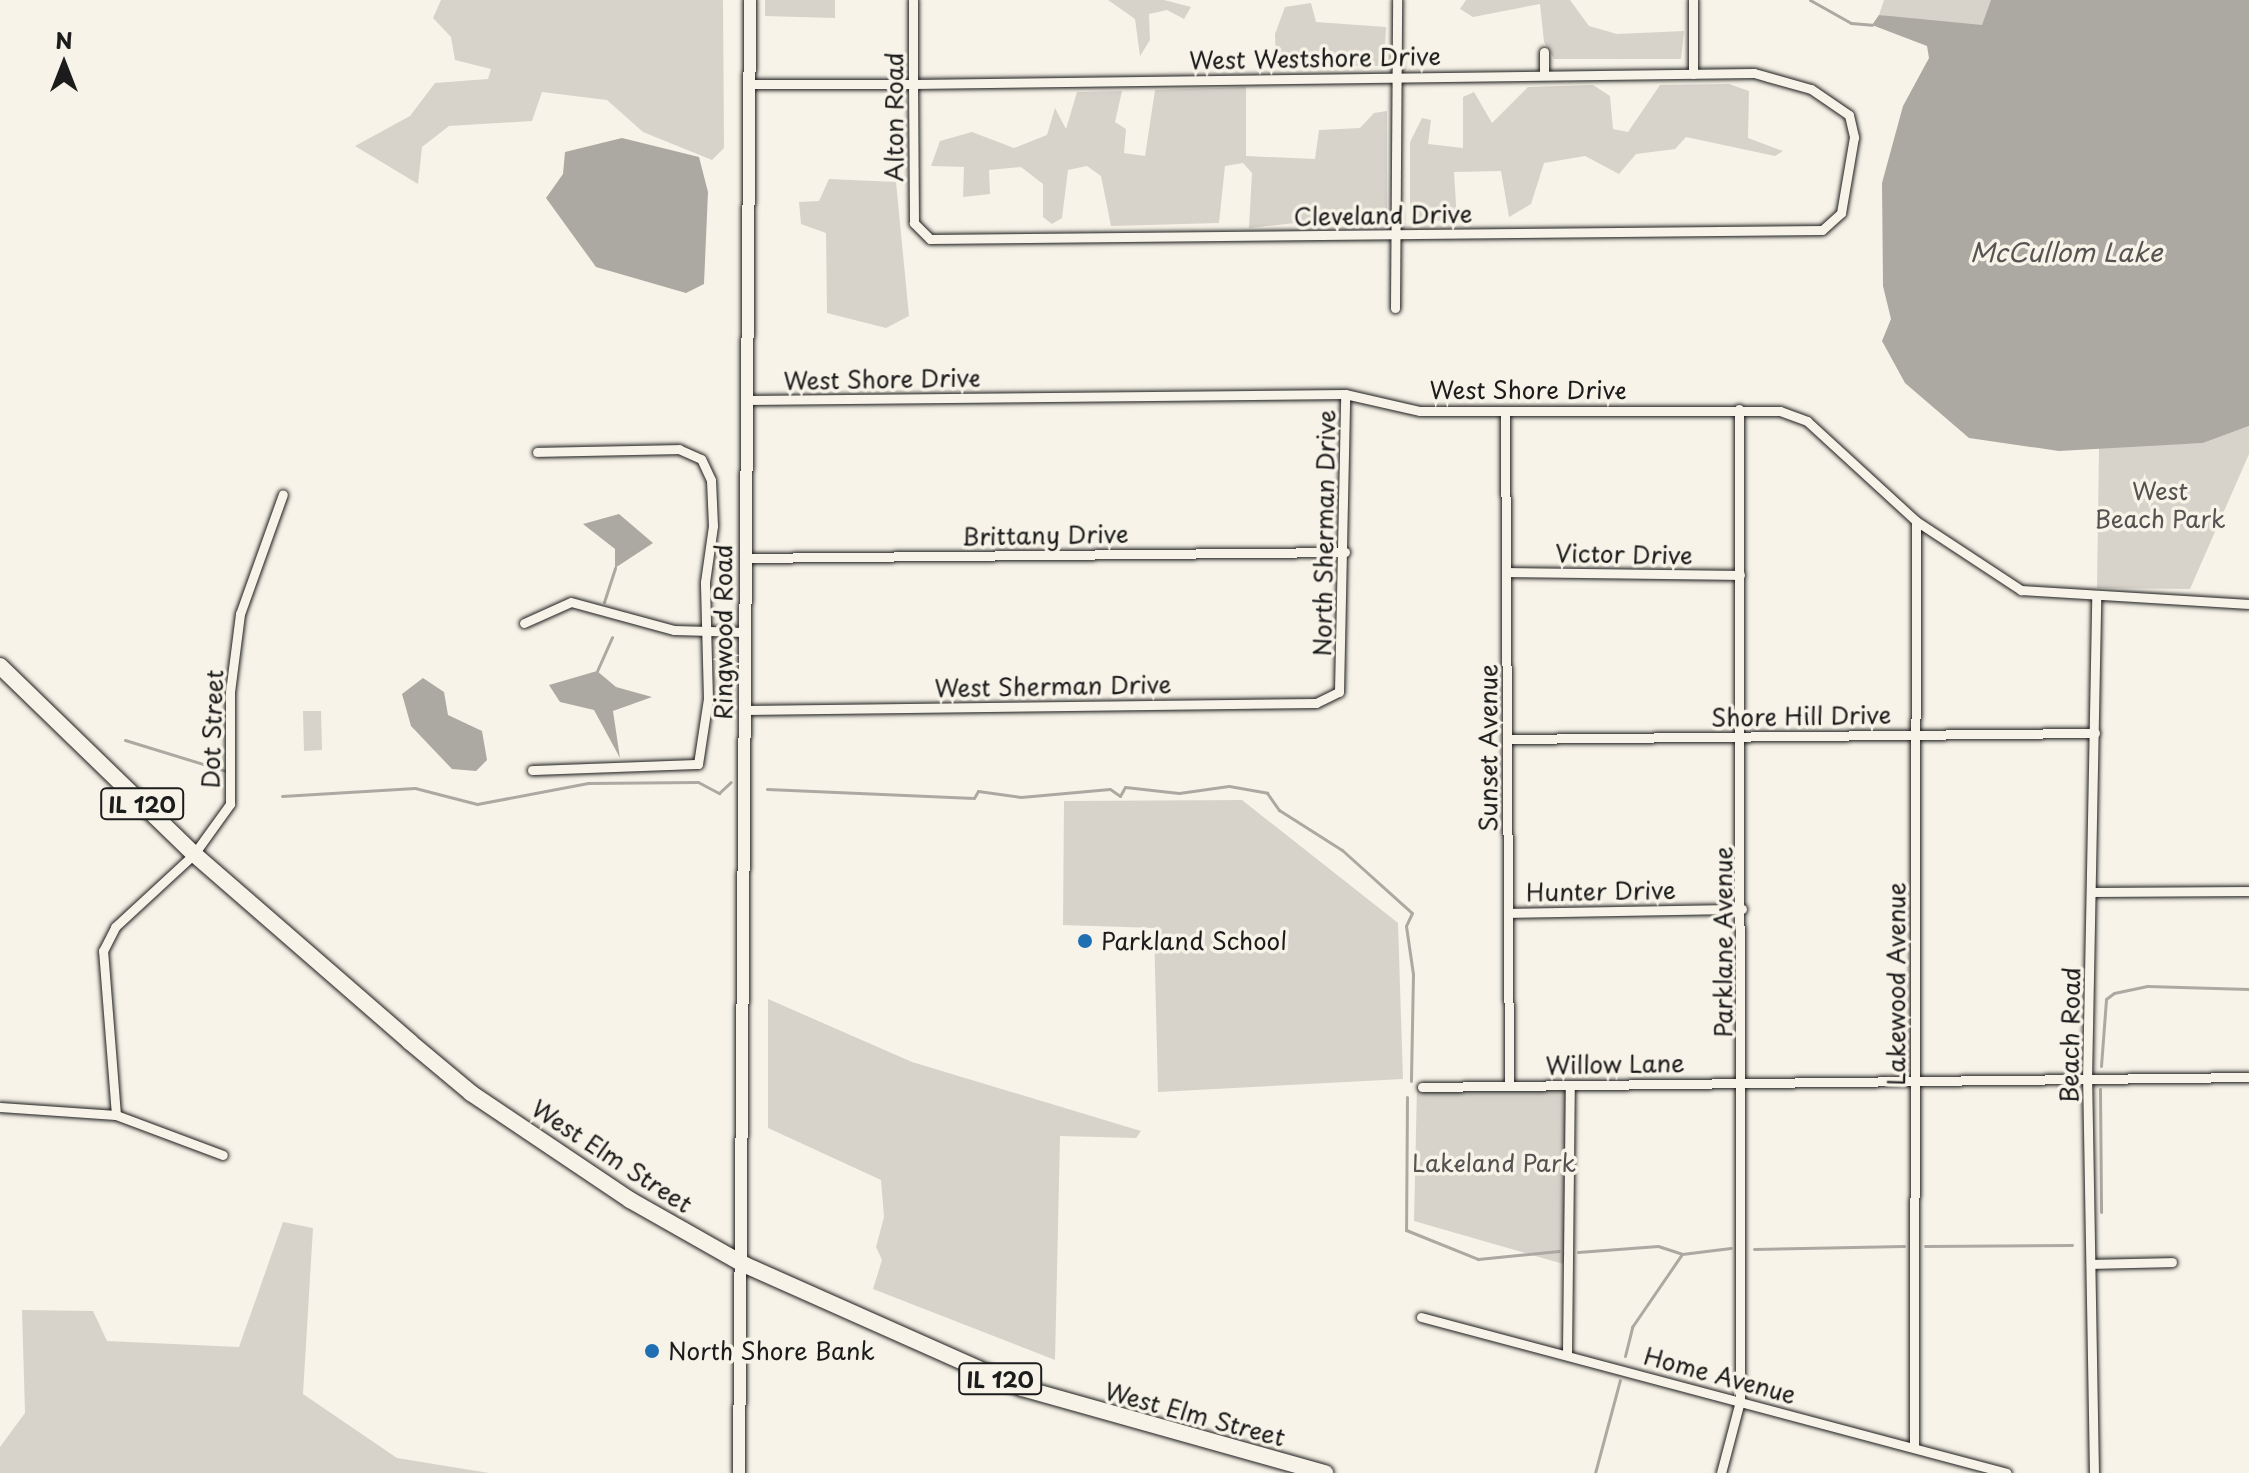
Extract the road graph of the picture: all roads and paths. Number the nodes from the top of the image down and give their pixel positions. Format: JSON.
{"nodes":[{"id":1,"x":750,"y":0,"type":"edge"},
{"id":2,"x":913,"y":0,"type":"edge"},
{"id":3,"x":1397,"y":0,"type":"edge"},
{"id":4,"x":1693,"y":0,"type":"edge"},
{"id":5,"x":1544,"y":52,"type":"dead end"},
{"id":6,"x":1693,"y":74,"type":"junction"},
{"id":7,"x":1544,"y":75,"type":"junction"},
{"id":8,"x":1397,"y":76,"type":"junction"},
{"id":9,"x":749,"y":84,"type":"junction"},
{"id":10,"x":913,"y":84,"type":"junction"},
{"id":11,"x":1841,"y":213,"type":"joint"},
{"id":12,"x":920,"y":232,"type":"joint"},
{"id":13,"x":1396,"y":235,"type":"junction"},
{"id":14,"x":1395,"y":308,"type":"dead end"},
{"id":15,"x":1345,"y":394,"type":"junction"},
{"id":16,"x":747,"y":400,"type":"junction"},
{"id":17,"x":1739,"y":409,"type":"junction"},
{"id":18,"x":1505,"y":411,"type":"junction"},
{"id":19,"x":537,"y":452,"type":"dead end"},
{"id":20,"x":283,"y":494,"type":"dead end"},
{"id":21,"x":1916,"y":521,"type":"junction"},
{"id":22,"x":1345,"y":552,"type":"junction"},
{"id":23,"x":744,"y":558,"type":"junction"},
{"id":24,"x":1507,"y":572,"type":"junction"},
{"id":25,"x":1740,"y":575,"type":"junction"},
{"id":26,"x":2096,"y":598,"type":"junction"},
{"id":27,"x":2249,"y":604,"type":"edge"},
{"id":28,"x":524,"y":623,"type":"dead end"},
{"id":29,"x":705,"y":631,"type":"junction"},
{"id":30,"x":744,"y":632,"type":"junction"},
{"id":31,"x":0,"y":666,"type":"edge"},
{"id":32,"x":1343,"y":672,"type":"joint"},
{"id":33,"x":745,"y":710,"type":"junction"},
{"id":34,"x":1914,"y":733,"type":"junction"},
{"id":35,"x":2095,"y":733,"type":"junction"},
{"id":36,"x":1743,"y":738,"type":"junction"},
{"id":37,"x":1509,"y":739,"type":"junction"},
{"id":38,"x":532,"y":770,"type":"dead end"},
{"id":39,"x":194,"y":854,"type":"junction"},
{"id":40,"x":2249,"y":891,"type":"edge"},
{"id":41,"x":2094,"y":892,"type":"junction"},
{"id":42,"x":1742,"y":909,"type":"junction"},
{"id":43,"x":1508,"y":913,"type":"junction"},
{"id":44,"x":2249,"y":1077,"type":"edge"},
{"id":45,"x":2087,"y":1080,"type":"junction"},
{"id":46,"x":1917,"y":1081,"type":"junction"},
{"id":47,"x":1743,"y":1083,"type":"junction"},
{"id":48,"x":1570,"y":1085,"type":"junction"},
{"id":49,"x":1509,"y":1086,"type":"junction"},
{"id":50,"x":1422,"y":1087,"type":"dead end"},
{"id":51,"x":0,"y":1107,"type":"edge"},
{"id":52,"x":116,"y":1115,"type":"junction"},
{"id":53,"x":223,"y":1155,"type":"dead end"},
{"id":54,"x":2172,"y":1262,"type":"dead end"},
{"id":55,"x":743,"y":1264,"type":"junction"},
{"id":56,"x":2092,"y":1264,"type":"junction"},
{"id":57,"x":1421,"y":1317,"type":"dead end"},
{"id":58,"x":1567,"y":1354,"type":"junction"},
{"id":59,"x":1740,"y":1401,"type":"junction"},
{"id":60,"x":1914,"y":1447,"type":"junction"},
{"id":61,"x":739,"y":1473,"type":"edge"},
{"id":62,"x":1325,"y":1473,"type":"edge"},
{"id":63,"x":1721,"y":1473,"type":"edge"},
{"id":64,"x":2007,"y":1473,"type":"edge"},
{"id":65,"x":2094,"y":1473,"type":"edge"}],
"edges":[{"from":1,"to":9,"type":"street","name":"Ringwood Road"},
{"from":2,"to":10,"type":"street","name":"Alton Road"},
{"from":3,"to":8,"type":"street"},
{"from":4,"to":6,"type":"street"},
{"from":5,"to":7,"type":"street"},
{"from":6,"to":7,"type":"street","name":"West Westshore Drive"},
{"from":6,"to":11,"type":"street","name":"West Westshore Drive"},
{"from":7,"to":8,"type":"street","name":"West Westshore Drive"},
{"from":8,"to":10,"type":"street","name":"West Westshore Drive"},
{"from":8,"to":13,"type":"street"},
{"from":9,"to":10,"type":"street","name":"West Westshore Drive"},
{"from":9,"to":16,"type":"street","name":"Ringwood Road"},
{"from":10,"to":12,"type":"street","name":"Alton Road"},
{"from":11,"to":13,"type":"street","name":"Cleveland Drive"},
{"from":12,"to":13,"type":"street","name":"Cleveland Drive"},
{"from":13,"to":14,"type":"street"},
{"from":15,"to":16,"type":"street","name":"West Shore Drive"},
{"from":15,"to":18,"type":"street","name":"West Shore Drive"},
{"from":15,"to":22,"type":"street","name":"North Sherman Drive"},
{"from":16,"to":23,"type":"street","name":"Ringwood Road"},
{"from":17,"to":18,"type":"street","name":"West Shore Drive"},
{"from":17,"to":21,"type":"street","name":"West Shore Drive"},
{"from":17,"to":25,"type":"street","name":"Parklane Avenue"},
{"from":18,"to":24,"type":"street","name":"Sunset Avenue"},
{"from":19,"to":29,"type":"street"},
{"from":20,"to":39,"type":"street","name":"Dot Street"},
{"from":21,"to":26,"type":"street","name":"West Shore Drive"},
{"from":21,"to":34,"type":"street","name":"Lakewood Avenue"},
{"from":22,"to":23,"type":"street","name":"Brittany Drive"},
{"from":22,"to":32,"type":"street","name":"North Sherman Drive"},
{"from":23,"to":30,"type":"street","name":"Ringwood Road"},
{"from":24,"to":25,"type":"street","name":"Victor Drive"},
{"from":24,"to":37,"type":"street","name":"Sunset Avenue"},
{"from":25,"to":36,"type":"street","name":"Parklane Avenue"},
{"from":26,"to":27,"type":"street","name":"West Shore Drive"},
{"from":26,"to":35,"type":"street","name":"Beach Road"},
{"from":28,"to":29,"type":"street"},
{"from":29,"to":30,"type":"street"},
{"from":29,"to":38,"type":"street"},
{"from":30,"to":33,"type":"street","name":"Ringwood Road"},
{"from":31,"to":39,"type":"main road","name":"West Elm Street","number":"IL 120"},
{"from":32,"to":33,"type":"street","name":"West Sherman Drive"},
{"from":33,"to":55,"type":"street","name":"Ringwood Road"},
{"from":34,"to":35,"type":"street","name":"Shore Hill Drive"},
{"from":34,"to":36,"type":"street","name":"Shore Hill Drive"},
{"from":34,"to":46,"type":"street","name":"Lakewood Avenue"},
{"from":35,"to":41,"type":"street","name":"Beach Road"},
{"from":36,"to":37,"type":"street","name":"Shore Hill Drive"},
{"from":36,"to":42,"type":"street","name":"Parklane Avenue"},
{"from":37,"to":43,"type":"street","name":"Sunset Avenue"},
{"from":39,"to":52,"type":"street","name":"Dot Street"},
{"from":39,"to":55,"type":"main road","name":"West Elm Street","number":"IL 120"},
{"from":40,"to":41,"type":"street"},
{"from":41,"to":45,"type":"street","name":"Beach Road"},
{"from":42,"to":43,"type":"street","name":"Hunter Drive"},
{"from":42,"to":47,"type":"street","name":"Parklane Avenue"},
{"from":43,"to":49,"type":"street","name":"Sunset Avenue"},
{"from":44,"to":45,"type":"street","name":"Willow Lane"},
{"from":45,"to":46,"type":"street","name":"Willow Lane"},
{"from":45,"to":56,"type":"street","name":"Beach Road"},
{"from":46,"to":47,"type":"street","name":"Willow Lane"},
{"from":46,"to":60,"type":"street","name":"Lakewood Avenue"},
{"from":47,"to":48,"type":"street","name":"Willow Lane"},
{"from":47,"to":59,"type":"street","name":"Parklane Avenue"},
{"from":48,"to":49,"type":"street","name":"Willow Lane"},
{"from":48,"to":58,"type":"street"},
{"from":49,"to":50,"type":"street","name":"Willow Lane"},
{"from":51,"to":52,"type":"street"},
{"from":52,"to":53,"type":"street"},
{"from":54,"to":56,"type":"street"},
{"from":55,"to":61,"type":"street","name":"Ringwood Road"},
{"from":55,"to":62,"type":"main road","name":"West Elm Street","number":"IL 120"},
{"from":56,"to":65,"type":"street","name":"Beach Road"},
{"from":57,"to":58,"type":"street","name":"Home Avenue"},
{"from":58,"to":59,"type":"street","name":"Home Avenue"},
{"from":59,"to":60,"type":"street","name":"Home Avenue"},
{"from":59,"to":63,"type":"street","name":"Parklane Avenue"},
{"from":60,"to":64,"type":"street","name":"Home Avenue"}]}
